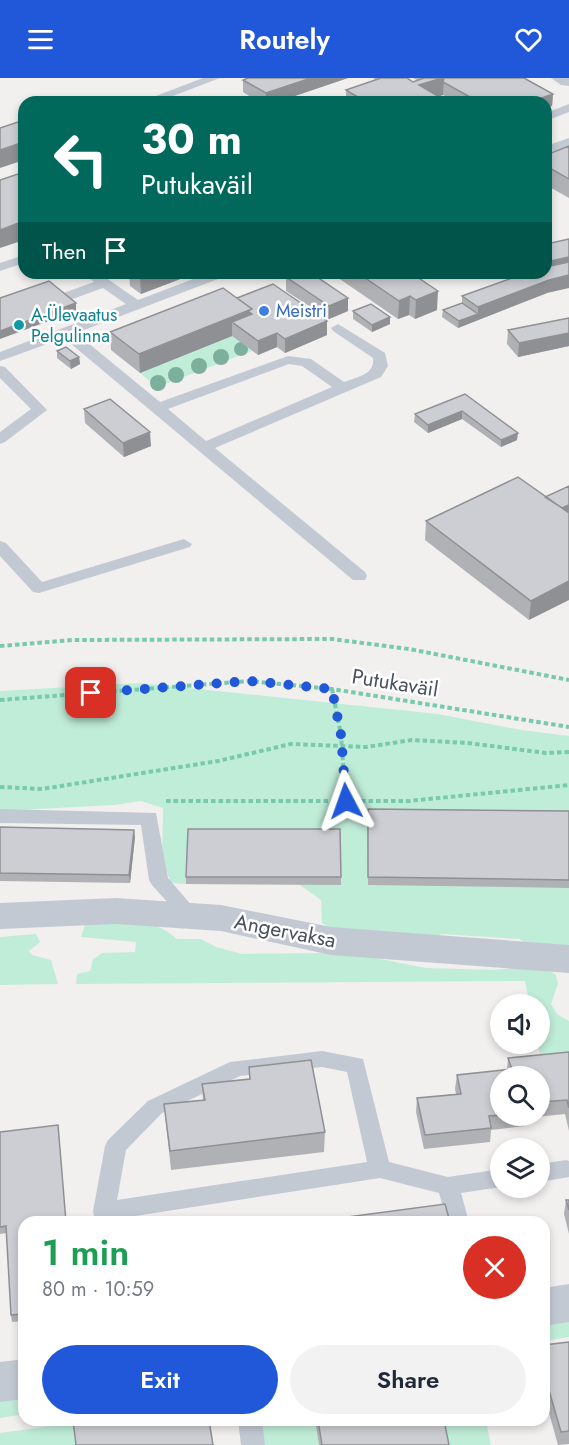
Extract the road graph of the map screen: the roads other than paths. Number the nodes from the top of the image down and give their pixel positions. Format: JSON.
{"nodes":[{"id":1,"x":214,"y":78,"type":"edge"},
{"id":2,"x":163,"y":96,"type":"edge"},
{"id":3,"x":569,"y":108,"type":"edge"},
{"id":4,"x":552,"y":115,"type":"edge"},
{"id":5,"x":569,"y":142,"type":"edge"},
{"id":6,"x":552,"y":148,"type":"edge"},
{"id":7,"x":18,"y":261,"type":"edge"},
{"id":8,"x":0,"y":267,"type":"edge"},
{"id":9,"x":98,"y":279,"type":"edge"},
{"id":10,"x":205,"y":279,"type":"edge"},
{"id":11,"x":104,"y":283,"type":"junction"},
{"id":12,"x":136,"y":305,"type":"junction"},
{"id":13,"x":0,"y":321,"type":"edge"},
{"id":14,"x":338,"y":328,"type":"dead end"},
{"id":15,"x":66,"y":332,"type":"junction"},
{"id":16,"x":0,"y":357,"type":"edge"},
{"id":17,"x":0,"y":369,"type":"edge"},
{"id":18,"x":343,"y":388,"type":"junction"},
{"id":19,"x":158,"y":408,"type":"junction"},
{"id":20,"x":0,"y":439,"type":"edge"},
{"id":21,"x":204,"y":447,"type":"junction"},
{"id":22,"x":184,"y":544,"type":"dead end"},
{"id":23,"x":0,"y":546,"type":"edge"},
{"id":24,"x":359,"y":576,"type":"dead end"},
{"id":25,"x":0,"y":816,"type":"edge"},
{"id":26,"x":0,"y":916,"type":"edge"},
{"id":27,"x":191,"y":916,"type":"junction"},
{"id":28,"x":569,"y":959,"type":"edge"},
{"id":29,"x":380,"y":1169,"type":"junction"},
{"id":30,"x":566,"y":1169,"type":"dead end"},
{"id":31,"x":550,"y":1171,"type":"edge"},
{"id":32,"x":490,"y":1180,"type":"edge"},
{"id":33,"x":448,"y":1186,"type":"junction"},
{"id":34,"x":105,"y":1216,"type":"edge"},
{"id":35,"x":111,"y":1216,"type":"edge"},
{"id":36,"x":456,"y":1216,"type":"edge"},
{"id":37,"x":569,"y":1303,"type":"edge"},
{"id":38,"x":550,"y":1306,"type":"edge"},
{"id":39,"x":18,"y":1380,"type":"edge"},
{"id":40,"x":0,"y":1382,"type":"edge"},
{"id":41,"x":251,"y":1426,"type":"edge"},
{"id":42,"x":253,"y":1445,"type":"edge"}],
"edges":[{"from":1,"to":2,"type":"lane"},
{"from":3,"to":4,"type":"lane"},
{"from":5,"to":6,"type":"lane"},
{"from":7,"to":8,"type":"lane"},
{"from":9,"to":11,"type":"lane"},
{"from":10,"to":12,"type":"lane"},
{"from":11,"to":12,"type":"lane"},
{"from":11,"to":13,"type":"lane"},
{"from":12,"to":15,"type":"lane"},
{"from":14,"to":18,"type":"lane"},
{"from":15,"to":16,"type":"lane"},
{"from":15,"to":19,"type":"lane"},
{"from":17,"to":20,"type":"lane"},
{"from":18,"to":19,"type":"lane"},
{"from":18,"to":21,"type":"lane"},
{"from":19,"to":21,"type":"lane"},
{"from":21,"to":24,"type":"lane"},
{"from":22,"to":23,"type":"lane"},
{"from":25,"to":27,"type":"lane"},
{"from":26,"to":27,"type":"street","name":"Angervaksa"},
{"from":27,"to":28,"type":"street","name":"Angervaksa"},
{"from":29,"to":33,"type":"lane"},
{"from":29,"to":34,"type":"lane"},
{"from":29,"to":35,"type":"lane"},
{"from":30,"to":31,"type":"lane"},
{"from":32,"to":33,"type":"lane"},
{"from":33,"to":36,"type":"lane"},
{"from":37,"to":38,"type":"street"},
{"from":39,"to":40,"type":"street"},
{"from":41,"to":42,"type":"lane"}]}
